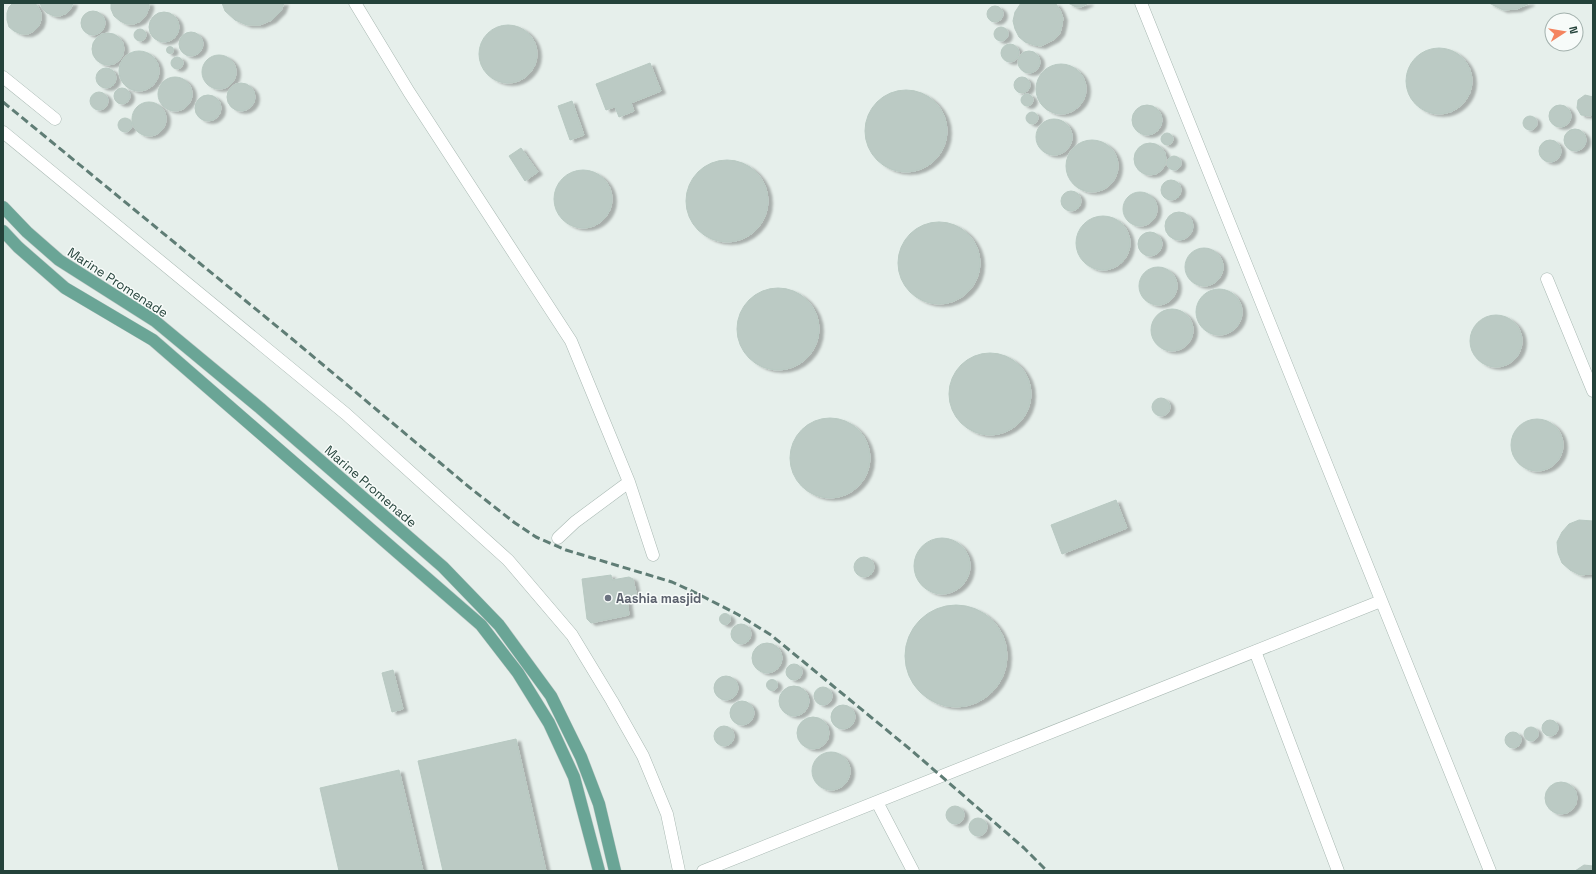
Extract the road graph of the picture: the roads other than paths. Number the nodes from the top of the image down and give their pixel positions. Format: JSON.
{"nodes":[{"id":1,"x":355,"y":3,"type":"edge"},
{"id":2,"x":1141,"y":3,"type":"edge"},
{"id":3,"x":3,"y":77,"type":"edge"},
{"id":4,"x":55,"y":119,"type":"dead end"},
{"id":5,"x":3,"y":132,"type":"edge"},
{"id":6,"x":3,"y":207,"type":"edge"},
{"id":7,"x":3,"y":231,"type":"edge"},
{"id":8,"x":1547,"y":279,"type":"dead end"},
{"id":9,"x":1593,"y":391,"type":"edge"},
{"id":10,"x":629,"y":482,"type":"junction"},
{"id":11,"x":558,"y":538,"type":"dead end"},
{"id":12,"x":653,"y":555,"type":"dead end"},
{"id":13,"x":1382,"y":601,"type":"junction"},
{"id":14,"x":1255,"y":651,"type":"junction"},
{"id":15,"x":877,"y":802,"type":"junction"},
{"id":16,"x":599,"y":871,"type":"edge"},
{"id":17,"x":615,"y":871,"type":"edge"},
{"id":18,"x":679,"y":871,"type":"edge"},
{"id":19,"x":703,"y":871,"type":"edge"},
{"id":20,"x":913,"y":871,"type":"edge"},
{"id":21,"x":1338,"y":871,"type":"edge"},
{"id":22,"x":1490,"y":871,"type":"edge"}],
"edges":[{"from":1,"to":10,"type":"street"},
{"from":2,"to":13,"type":"street"},
{"from":3,"to":4,"type":"street"},
{"from":5,"to":18,"type":"street"},
{"from":6,"to":17,"type":"main road","name":"Marine Promenade"},
{"from":7,"to":16,"type":"main road"},
{"from":8,"to":9,"type":"street"},
{"from":10,"to":11,"type":"street"},
{"from":10,"to":12,"type":"street"},
{"from":13,"to":14,"type":"street"},
{"from":13,"to":22,"type":"street"},
{"from":14,"to":15,"type":"street"},
{"from":14,"to":21,"type":"street"},
{"from":15,"to":19,"type":"street"},
{"from":15,"to":20,"type":"street"}]}
